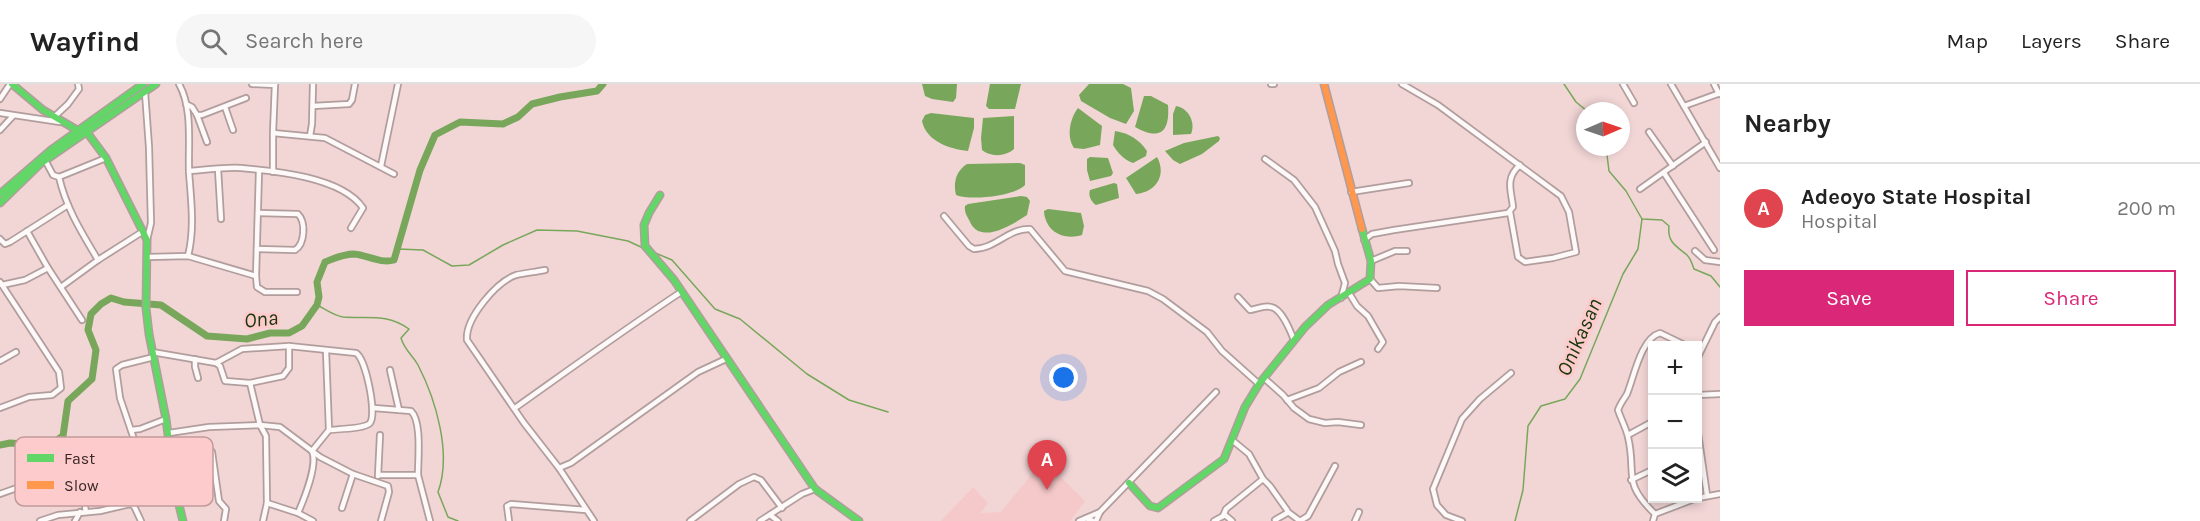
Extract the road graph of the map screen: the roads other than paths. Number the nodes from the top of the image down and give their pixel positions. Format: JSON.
{"nodes":[{"id":1,"x":11,"y":84,"type":"edge"},
{"id":2,"x":78,"y":84,"type":"edge"},
{"id":3,"x":143,"y":84,"type":"edge"},
{"id":4,"x":156,"y":84,"type":"edge"},
{"id":5,"x":179,"y":84,"type":"edge"},
{"id":6,"x":252,"y":84,"type":"edge"},
{"id":7,"x":313,"y":84,"type":"edge"},
{"id":8,"x":355,"y":84,"type":"edge"},
{"id":9,"x":398,"y":84,"type":"edge"},
{"id":10,"x":1324,"y":84,"type":"edge"},
{"id":11,"x":1402,"y":84,"type":"edge"},
{"id":12,"x":1419,"y":84,"type":"edge"},
{"id":13,"x":1623,"y":84,"type":"edge"},
{"id":14,"x":1671,"y":84,"type":"edge"},
{"id":15,"x":1714,"y":84,"type":"edge"},
{"id":16,"x":275,"y":85,"type":"edge"},
{"id":17,"x":1413,"y":90,"type":"junction"},
{"id":18,"x":145,"y":92,"type":"junction"},
{"id":19,"x":1719,"y":93,"type":"edge"},
{"id":20,"x":246,"y":98,"type":"dead end"},
{"id":21,"x":0,"y":99,"type":"edge"},
{"id":22,"x":1634,"y":103,"type":"dead end"},
{"id":23,"x":186,"y":104,"type":"junction"},
{"id":24,"x":313,"y":106,"type":"junction"},
{"id":25,"x":1684,"y":106,"type":"junction"},
{"id":26,"x":225,"y":107,"type":"junction"},
{"id":27,"x":0,"y":113,"type":"edge"},
{"id":28,"x":197,"y":115,"type":"junction"},
{"id":29,"x":13,"y":116,"type":"junction"},
{"id":30,"x":53,"y":118,"type":"junction"},
{"id":31,"x":60,"y":122,"type":"junction"},
{"id":32,"x":0,"y":130,"type":"edge"},
{"id":33,"x":77,"y":130,"type":"junction"},
{"id":34,"x":233,"y":130,"type":"dead end"},
{"id":35,"x":86,"y":131,"type":"junction"},
{"id":36,"x":1649,"y":132,"type":"dead end"},
{"id":37,"x":273,"y":133,"type":"junction"},
{"id":38,"x":310,"y":136,"type":"junction"},
{"id":39,"x":207,"y":142,"type":"dead end"},
{"id":40,"x":1706,"y":142,"type":"junction"},
{"id":41,"x":106,"y":158,"type":"junction"},
{"id":42,"x":1265,"y":159,"type":"dead end"},
{"id":43,"x":45,"y":160,"type":"junction"},
{"id":44,"x":1520,"y":165,"type":"junction"},
{"id":45,"x":381,"y":166,"type":"junction"},
{"id":46,"x":1673,"y":166,"type":"junction"},
{"id":47,"x":1720,"y":168,"type":"edge"},
{"id":48,"x":218,"y":169,"type":"junction"},
{"id":49,"x":189,"y":171,"type":"junction"},
{"id":50,"x":259,"y":171,"type":"junction"},
{"id":51,"x":273,"y":172,"type":"junction"},
{"id":52,"x":1664,"y":172,"type":"junction"},
{"id":53,"x":394,"y":174,"type":"dead end"},
{"id":54,"x":59,"y":177,"type":"junction"},
{"id":55,"x":17,"y":180,"type":"junction"},
{"id":56,"x":1409,"y":183,"type":"dead end"},
{"id":57,"x":1640,"y":189,"type":"dead end"},
{"id":58,"x":1352,"y":192,"type":"junction"},
{"id":59,"x":0,"y":194,"type":"edge"},
{"id":60,"x":660,"y":195,"type":"dead end"},
{"id":61,"x":0,"y":203,"type":"edge"},
{"id":62,"x":68,"y":205,"type":"junction"},
{"id":63,"x":1510,"y":212,"type":"junction"},
{"id":64,"x":258,"y":213,"type":"junction"},
{"id":65,"x":944,"y":216,"type":"dead end"},
{"id":66,"x":221,"y":219,"type":"dead end"},
{"id":67,"x":351,"y":228,"type":"dead end"},
{"id":68,"x":27,"y":231,"type":"junction"},
{"id":69,"x":142,"y":232,"type":"junction"},
{"id":70,"x":0,"y":239,"type":"edge"},
{"id":71,"x":147,"y":240,"type":"junction"},
{"id":72,"x":1364,"y":240,"type":"junction"},
{"id":73,"x":257,"y":249,"type":"junction"},
{"id":74,"x":1714,"y":250,"type":"dead end"},
{"id":75,"x":1407,"y":251,"type":"dead end"},
{"id":76,"x":1695,"y":251,"type":"dead end"},
{"id":77,"x":148,"y":256,"type":"junction"},
{"id":78,"x":188,"y":256,"type":"junction"},
{"id":79,"x":98,"y":260,"type":"junction"},
{"id":80,"x":1371,"y":261,"type":"junction"},
{"id":81,"x":1720,"y":262,"type":"edge"},
{"id":82,"x":48,"y":268,"type":"junction"},
{"id":83,"x":544,"y":270,"type":"dead end"},
{"id":84,"x":256,"y":276,"type":"junction"},
{"id":85,"x":1370,"y":279,"type":"junction"},
{"id":86,"x":1,"y":284,"type":"edge"},
{"id":87,"x":61,"y":287,"type":"junction"},
{"id":88,"x":1437,"y":288,"type":"dead end"},
{"id":89,"x":297,"y":292,"type":"dead end"},
{"id":90,"x":681,"y":292,"type":"junction"},
{"id":91,"x":1349,"y":293,"type":"junction"},
{"id":92,"x":1238,"y":297,"type":"dead end"},
{"id":93,"x":1341,"y":298,"type":"junction"},
{"id":94,"x":1720,"y":317,"type":"edge"},
{"id":95,"x":82,"y":320,"type":"dead end"},
{"id":96,"x":1294,"y":340,"type":"junction"},
{"id":97,"x":1650,"y":341,"type":"edge"},
{"id":98,"x":1678,"y":341,"type":"edge"},
{"id":99,"x":1648,"y":343,"type":"edge"},
{"id":100,"x":1702,"y":345,"type":"edge"},
{"id":101,"x":289,"y":346,"type":"junction"},
{"id":102,"x":1378,"y":349,"type":"dead end"},
{"id":103,"x":326,"y":351,"type":"junction"},
{"id":104,"x":16,"y":352,"type":"dead end"},
{"id":105,"x":153,"y":354,"type":"junction"},
{"id":106,"x":195,"y":359,"type":"junction"},
{"id":107,"x":726,"y":359,"type":"junction"},
{"id":108,"x":0,"y":361,"type":"edge"},
{"id":109,"x":1361,"y":362,"type":"dead end"},
{"id":110,"x":216,"y":363,"type":"junction"},
{"id":111,"x":390,"y":370,"type":"dead end"},
{"id":112,"x":1511,"y":373,"type":"dead end"},
{"id":113,"x":198,"y":378,"type":"dead end"},
{"id":114,"x":1264,"y":378,"type":"junction"},
{"id":115,"x":250,"y":383,"type":"junction"},
{"id":116,"x":1259,"y":384,"type":"junction"},
{"id":117,"x":1216,"y":392,"type":"dead end"},
{"id":118,"x":1720,"y":394,"type":"edge"},
{"id":119,"x":1702,"y":395,"type":"edge"},
{"id":120,"x":1287,"y":399,"type":"junction"},
{"id":121,"x":0,"y":408,"type":"edge"},
{"id":122,"x":374,"y":408,"type":"junction"},
{"id":123,"x":515,"y":408,"type":"junction"},
{"id":124,"x":399,"y":410,"type":"junction"},
{"id":125,"x":166,"y":419,"type":"junction"},
{"id":126,"x":260,"y":425,"type":"junction"},
{"id":127,"x":1361,"y":425,"type":"dead end"},
{"id":128,"x":1648,"y":425,"type":"edge"},
{"id":129,"x":131,"y":430,"type":"junction"},
{"id":130,"x":329,"y":430,"type":"junction"},
{"id":131,"x":380,"y":435,"type":"dead end"},
{"id":132,"x":1628,"y":435,"type":"junction"},
{"id":133,"x":133,"y":437,"type":"edge"},
{"id":134,"x":169,"y":437,"type":"joint"},
{"id":135,"x":1232,"y":440,"type":"junction"},
{"id":136,"x":1700,"y":449,"type":"edge"},
{"id":137,"x":312,"y":451,"type":"junction"},
{"id":138,"x":213,"y":459,"type":"edge"},
{"id":139,"x":1335,"y":466,"type":"dead end"},
{"id":140,"x":559,"y":468,"type":"junction"},
{"id":141,"x":1648,"y":472,"type":"edge"},
{"id":142,"x":353,"y":474,"type":"junction"},
{"id":143,"x":379,"y":475,"type":"junction"},
{"id":144,"x":418,"y":475,"type":"junction"},
{"id":145,"x":1263,"y":479,"type":"junction"},
{"id":146,"x":1631,"y":480,"type":"junction"},
{"id":147,"x":376,"y":481,"type":"junction"},
{"id":148,"x":1128,"y":483,"type":"junction"},
{"id":149,"x":15,"y":489,"type":"edge"},
{"id":150,"x":815,"y":489,"type":"junction"},
{"id":151,"x":0,"y":494,"type":"edge"},
{"id":152,"x":1720,"y":494,"type":"edge"},
{"id":153,"x":1707,"y":495,"type":"junction"},
{"id":154,"x":1702,"y":496,"type":"edge"},
{"id":155,"x":267,"y":503,"type":"junction"},
{"id":156,"x":1684,"y":503,"type":"edge"},
{"id":157,"x":82,"y":506,"type":"edge"},
{"id":158,"x":118,"y":506,"type":"edge"},
{"id":159,"x":134,"y":506,"type":"edge"},
{"id":160,"x":179,"y":506,"type":"edge"},
{"id":161,"x":342,"y":508,"type":"dead end"},
{"id":162,"x":782,"y":508,"type":"junction"},
{"id":163,"x":586,"y":510,"type":"junction"},
{"id":164,"x":83,"y":512,"type":"junction"},
{"id":165,"x":1100,"y":512,"type":"junction"},
{"id":166,"x":1288,"y":512,"type":"junction"},
{"id":167,"x":1359,"y":512,"type":"dead end"},
{"id":168,"x":298,"y":513,"type":"junction"},
{"id":169,"x":1655,"y":514,"type":"junction"},
{"id":170,"x":770,"y":515,"type":"junction"},
{"id":171,"x":1223,"y":516,"type":"junction"},
{"id":172,"x":1086,"y":518,"type":"junction"},
{"id":173,"x":1275,"y":520,"type":"edge"},
{"id":174,"x":40,"y":521,"type":"edge"},
{"id":175,"x":75,"y":521,"type":"edge"},
{"id":176,"x":141,"y":521,"type":"edge"},
{"id":177,"x":183,"y":521,"type":"edge"},
{"id":178,"x":224,"y":521,"type":"edge"},
{"id":179,"x":263,"y":521,"type":"edge"},
{"id":180,"x":313,"y":521,"type":"edge"},
{"id":181,"x":381,"y":521,"type":"edge"},
{"id":182,"x":430,"y":521,"type":"edge"},
{"id":183,"x":509,"y":521,"type":"edge"},
{"id":184,"x":594,"y":521,"type":"edge"},
{"id":185,"x":690,"y":521,"type":"edge"},
{"id":186,"x":760,"y":521,"type":"edge"},
{"id":187,"x":778,"y":521,"type":"edge"},
{"id":188,"x":859,"y":521,"type":"edge"},
{"id":189,"x":1079,"y":521,"type":"edge"},
{"id":190,"x":1094,"y":521,"type":"edge"},
{"id":191,"x":1214,"y":521,"type":"edge"},
{"id":192,"x":1233,"y":521,"type":"edge"},
{"id":193,"x":1300,"y":521,"type":"edge"},
{"id":194,"x":1354,"y":521,"type":"edge"},
{"id":195,"x":1462,"y":521,"type":"edge"},
{"id":196,"x":1653,"y":521,"type":"edge"}],
"edges":[{"from":1,"to":21,"type":"street"},
{"from":1,"to":30,"type":"street"},
{"from":2,"to":30,"type":"street"},
{"from":3,"to":33,"type":"street"},
{"from":4,"to":18,"type":"street"},
{"from":5,"to":23,"type":"street"},
{"from":6,"to":16,"type":"street"},
{"from":7,"to":24,"type":"street"},
{"from":8,"to":24,"type":"street"},
{"from":9,"to":45,"type":"street"},
{"from":10,"to":58,"type":"street"},
{"from":11,"to":17,"type":"street"},
{"from":12,"to":17,"type":"street"},
{"from":13,"to":22,"type":"street"},
{"from":14,"to":25,"type":"street"},
{"from":15,"to":19,"type":"street"},
{"from":16,"to":37,"type":"street"},
{"from":17,"to":44,"type":"street"},
{"from":18,"to":35,"type":"street"},
{"from":18,"to":71,"type":"street"},
{"from":19,"to":25,"type":"street"},
{"from":20,"to":26,"type":"street"},
{"from":23,"to":28,"type":"street"},
{"from":23,"to":49,"type":"street"},
{"from":24,"to":38,"type":"street"},
{"from":25,"to":40,"type":"street"},
{"from":26,"to":28,"type":"street"},
{"from":26,"to":34,"type":"street"},
{"from":27,"to":29,"type":"street"},
{"from":28,"to":39,"type":"street"},
{"from":29,"to":31,"type":"street"},
{"from":29,"to":32,"type":"street"},
{"from":30,"to":31,"type":"street"},
{"from":31,"to":33,"type":"street"},
{"from":33,"to":55,"type":"street"},
{"from":35,"to":41,"type":"street"},
{"from":35,"to":43,"type":"street"},
{"from":36,"to":46,"type":"street"},
{"from":37,"to":38,"type":"street"},
{"from":37,"to":51,"type":"street"},
{"from":38,"to":45,"type":"street"},
{"from":40,"to":46,"type":"street"},
{"from":40,"to":47,"type":"street"},
{"from":41,"to":54,"type":"street"},
{"from":41,"to":69,"type":"street"},
{"from":42,"to":93,"type":"street"},
{"from":43,"to":54,"type":"street"},
{"from":43,"to":55,"type":"street"},
{"from":44,"to":63,"type":"street"},
{"from":44,"to":63,"type":"street"},
{"from":45,"to":53,"type":"street"},
{"from":46,"to":52,"type":"street"},
{"from":48,"to":49,"type":"street"},
{"from":48,"to":50,"type":"street"},
{"from":48,"to":66,"type":"street"},
{"from":49,"to":78,"type":"street"},
{"from":50,"to":51,"type":"street"},
{"from":50,"to":64,"type":"street"},
{"from":51,"to":67,"type":"street"},
{"from":52,"to":57,"type":"street"},
{"from":52,"to":74,"type":"street"},
{"from":54,"to":62,"type":"street"},
{"from":55,"to":59,"type":"street"},
{"from":55,"to":61,"type":"street"},
{"from":56,"to":58,"type":"street"},
{"from":58,"to":72,"type":"street"},
{"from":60,"to":90,"type":"street"},
{"from":62,"to":68,"type":"street"},
{"from":62,"to":79,"type":"street"},
{"from":63,"to":72,"type":"street"},
{"from":64,"to":73,"type":"street"},
{"from":64,"to":73,"type":"street"},
{"from":65,"to":116,"type":"street"},
{"from":68,"to":70,"type":"street"},
{"from":68,"to":82,"type":"street"},
{"from":69,"to":71,"type":"street"},
{"from":69,"to":79,"type":"street"},
{"from":71,"to":77,"type":"street"},
{"from":72,"to":80,"type":"street"},
{"from":73,"to":84,"type":"street"},
{"from":75,"to":80,"type":"street"},
{"from":76,"to":81,"type":"street"},
{"from":77,"to":78,"type":"street"},
{"from":77,"to":105,"type":"street"},
{"from":78,"to":84,"type":"street"},
{"from":79,"to":87,"type":"street"},
{"from":80,"to":85,"type":"street"},
{"from":82,"to":86,"type":"street"},
{"from":82,"to":87,"type":"street"},
{"from":83,"to":123,"type":"street"},
{"from":84,"to":89,"type":"street"},
{"from":85,"to":88,"type":"street"},
{"from":85,"to":91,"type":"street"},
{"from":86,"to":121,"type":"street"},
{"from":87,"to":95,"type":"street"},
{"from":90,"to":107,"type":"street"},
{"from":90,"to":123,"type":"street"},
{"from":91,"to":93,"type":"street"},
{"from":91,"to":102,"type":"street"},
{"from":92,"to":96,"type":"street"},
{"from":93,"to":96,"type":"street"},
{"from":94,"to":100,"type":"street"},
{"from":96,"to":114,"type":"street"},
{"from":97,"to":98,"type":"street"},
{"from":99,"to":132,"type":"street"},
{"from":101,"to":103,"type":"street"},
{"from":101,"to":110,"type":"street"},
{"from":101,"to":115,"type":"street"},
{"from":103,"to":122,"type":"street"},
{"from":103,"to":130,"type":"street"},
{"from":104,"to":108,"type":"street"},
{"from":105,"to":106,"type":"street"},
{"from":105,"to":125,"type":"street"},
{"from":105,"to":129,"type":"street"},
{"from":106,"to":110,"type":"street"},
{"from":106,"to":113,"type":"street"},
{"from":107,"to":140,"type":"street"},
{"from":107,"to":150,"type":"street"},
{"from":109,"to":120,"type":"street"},
{"from":110,"to":115,"type":"street"},
{"from":111,"to":124,"type":"street"},
{"from":112,"to":195,"type":"street"},
{"from":114,"to":116,"type":"street"},
{"from":114,"to":120,"type":"street"},
{"from":115,"to":126,"type":"street"},
{"from":116,"to":135,"type":"street"},
{"from":117,"to":148,"type":"street"},
{"from":118,"to":119,"type":"street"},
{"from":120,"to":127,"type":"street"},
{"from":122,"to":124,"type":"street"},
{"from":122,"to":130,"type":"street"},
{"from":123,"to":140,"type":"street"},
{"from":124,"to":144,"type":"street"},
{"from":125,"to":129,"type":"street"},
{"from":125,"to":134,"type":"street"},
{"from":126,"to":134,"type":"street"},
{"from":126,"to":137,"type":"street"},
{"from":126,"to":155,"type":"street"},
{"from":128,"to":132,"type":"street"},
{"from":129,"to":133,"type":"street"},
{"from":130,"to":137,"type":"street"},
{"from":131,"to":143,"type":"street"},
{"from":132,"to":146,"type":"street"},
{"from":135,"to":145,"type":"street"},
{"from":135,"to":148,"type":"street"},
{"from":136,"to":153,"type":"street"},
{"from":137,"to":142,"type":"street"},
{"from":137,"to":168,"type":"street"},
{"from":138,"to":178,"type":"street"},
{"from":139,"to":193,"type":"street"},
{"from":140,"to":163,"type":"street"},
{"from":141,"to":146,"type":"street"},
{"from":142,"to":147,"type":"street"},
{"from":142,"to":161,"type":"street"},
{"from":143,"to":144,"type":"street"},
{"from":143,"to":147,"type":"street"},
{"from":144,"to":182,"type":"street"},
{"from":145,"to":166,"type":"street"},
{"from":145,"to":171,"type":"street"},
{"from":146,"to":169,"type":"street"},
{"from":147,"to":181,"type":"street"},
{"from":148,"to":165,"type":"street"},
{"from":149,"to":151,"type":"street"},
{"from":150,"to":162,"type":"street"},
{"from":150,"to":188,"type":"street"},
{"from":152,"to":153,"type":"street"},
{"from":153,"to":154,"type":"street"},
{"from":155,"to":168,"type":"street"},
{"from":155,"to":179,"type":"street"},
{"from":156,"to":169,"type":"street"},
{"from":157,"to":164,"type":"street"},
{"from":158,"to":164,"type":"street"},
{"from":159,"to":176,"type":"street"},
{"from":160,"to":177,"type":"street"},
{"from":162,"to":170,"type":"street"},
{"from":162,"to":185,"type":"street"},
{"from":163,"to":183,"type":"street"},
{"from":163,"to":184,"type":"street"},
{"from":164,"to":174,"type":"street"},
{"from":164,"to":175,"type":"street"},
{"from":165,"to":172,"type":"street"},
{"from":165,"to":190,"type":"street"},
{"from":166,"to":173,"type":"street"},
{"from":166,"to":193,"type":"street"},
{"from":167,"to":194,"type":"street"},
{"from":168,"to":180,"type":"street"},
{"from":169,"to":196,"type":"street"},
{"from":170,"to":186,"type":"street"},
{"from":170,"to":187,"type":"street"},
{"from":171,"to":191,"type":"street"},
{"from":171,"to":192,"type":"street"},
{"from":172,"to":189,"type":"street"},
{"from":172,"to":190,"type":"street"}]}
